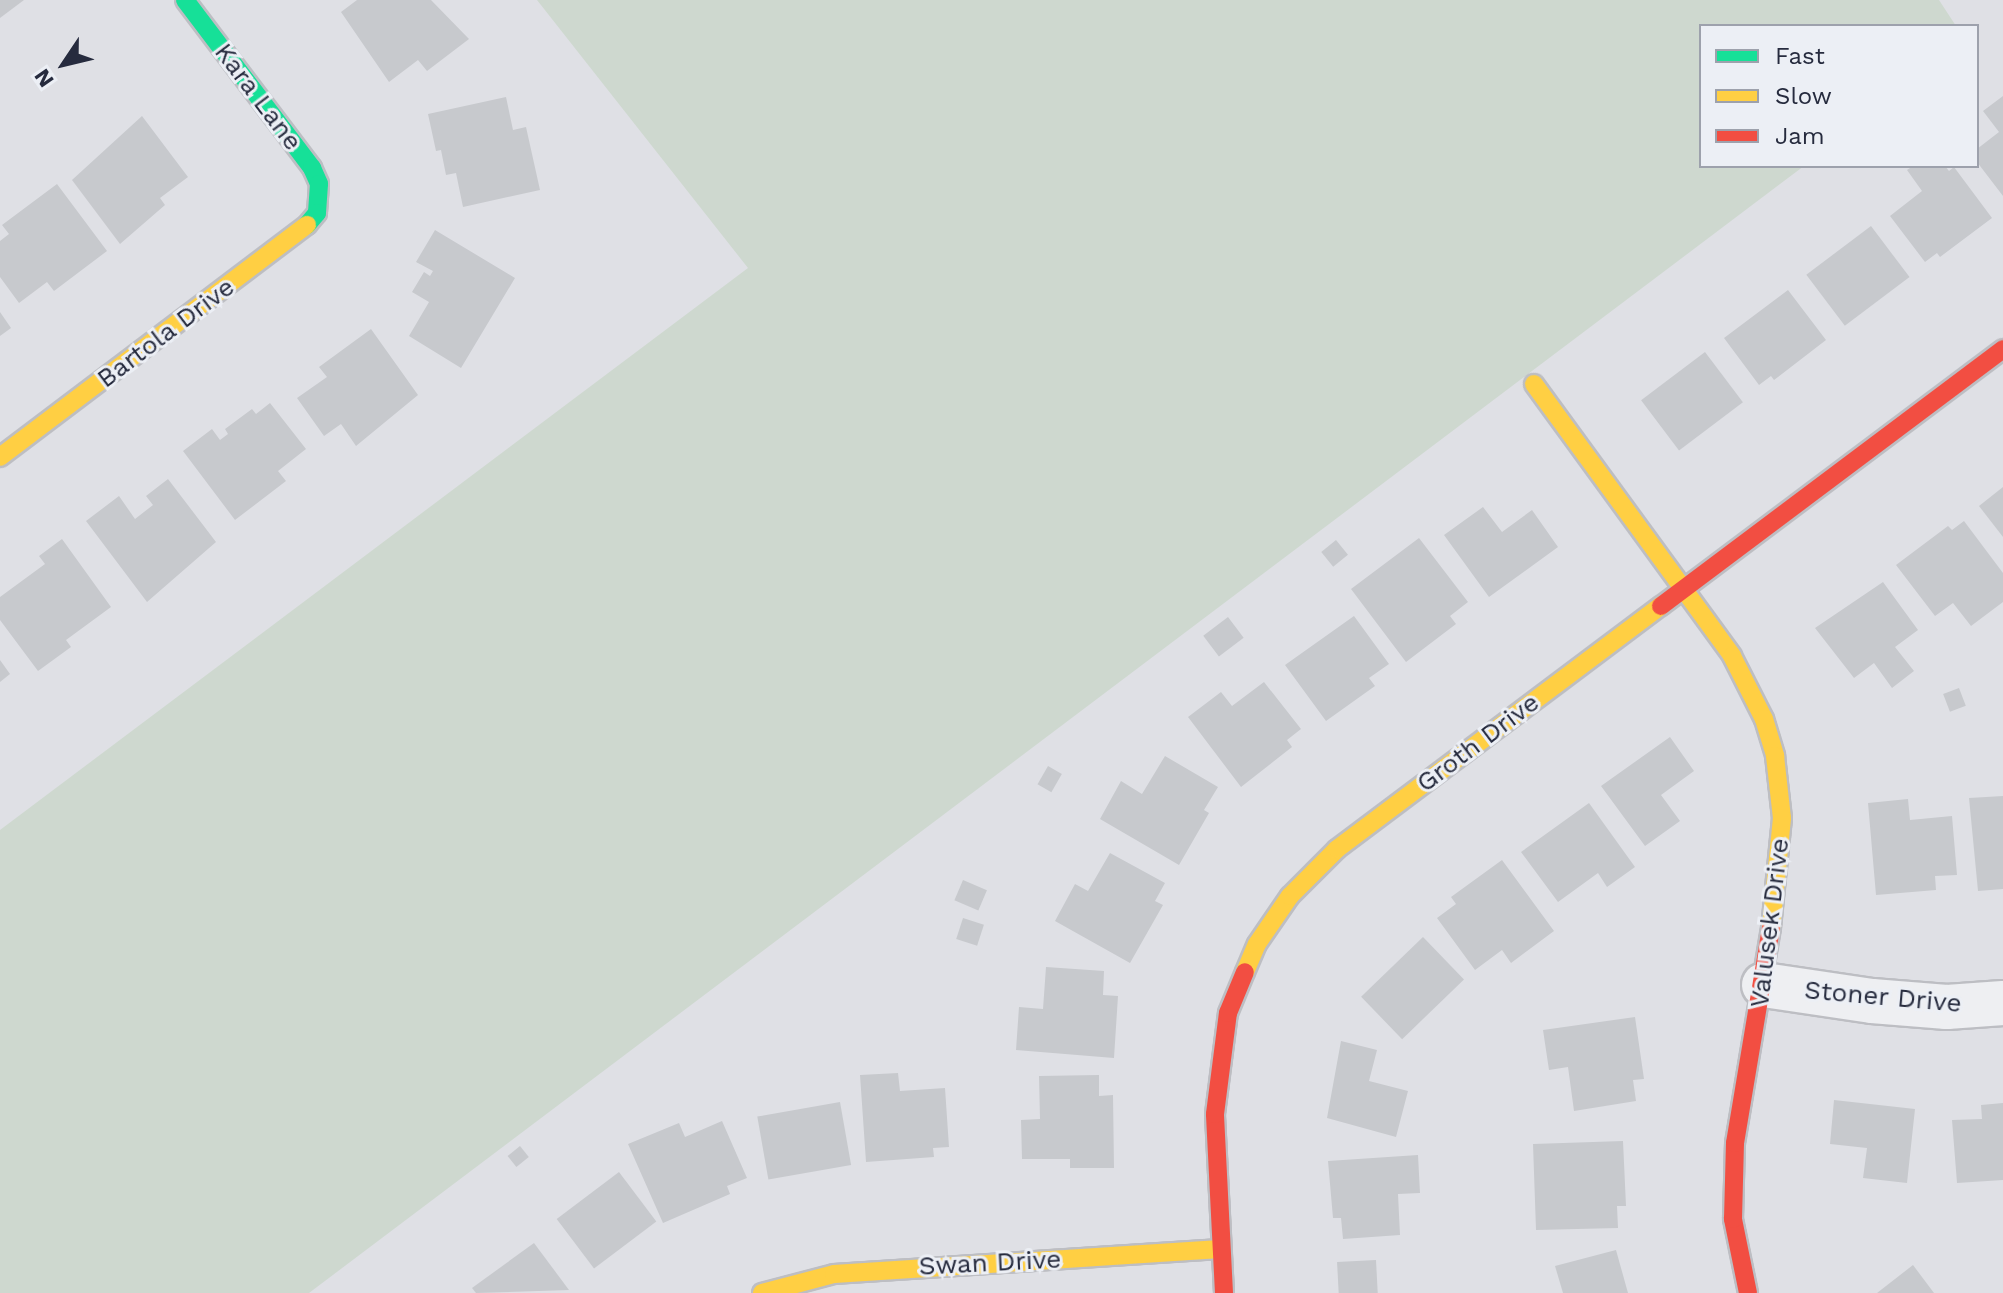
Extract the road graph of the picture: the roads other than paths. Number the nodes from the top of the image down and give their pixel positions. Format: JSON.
{"nodes":[{"id":1,"x":185,"y":0,"type":"edge"},
{"id":2,"x":321,"y":200,"type":"joint"},
{"id":3,"x":2003,"y":349,"type":"edge"},
{"id":4,"x":1534,"y":384,"type":"dead end"},
{"id":5,"x":0,"y":457,"type":"edge"},
{"id":6,"x":1683,"y":590,"type":"junction"},
{"id":7,"x":1764,"y":985,"type":"junction"},
{"id":8,"x":2003,"y":1003,"type":"edge"},
{"id":9,"x":1220,"y":1249,"type":"junction"},
{"id":10,"x":762,"y":1293,"type":"edge"},
{"id":11,"x":1224,"y":1293,"type":"edge"},
{"id":12,"x":1748,"y":1293,"type":"edge"}],
"edges":[{"from":1,"to":2,"type":"street","name":"Kara Lane"},
{"from":2,"to":5,"type":"street","name":"Bartola Drive"},
{"from":3,"to":6,"type":"street","name":"Groth Drive"},
{"from":4,"to":6,"type":"street","name":"Valusek Drive"},
{"from":6,"to":7,"type":"street","name":"Valusek Drive"},
{"from":6,"to":9,"type":"street","name":"Groth Drive"},
{"from":7,"to":8,"type":"street","name":"Stoner Drive"},
{"from":7,"to":12,"type":"street","name":"Valusek Drive"},
{"from":9,"to":10,"type":"street","name":"Swan Drive"},
{"from":9,"to":11,"type":"street","name":"Groth Drive"}]}
